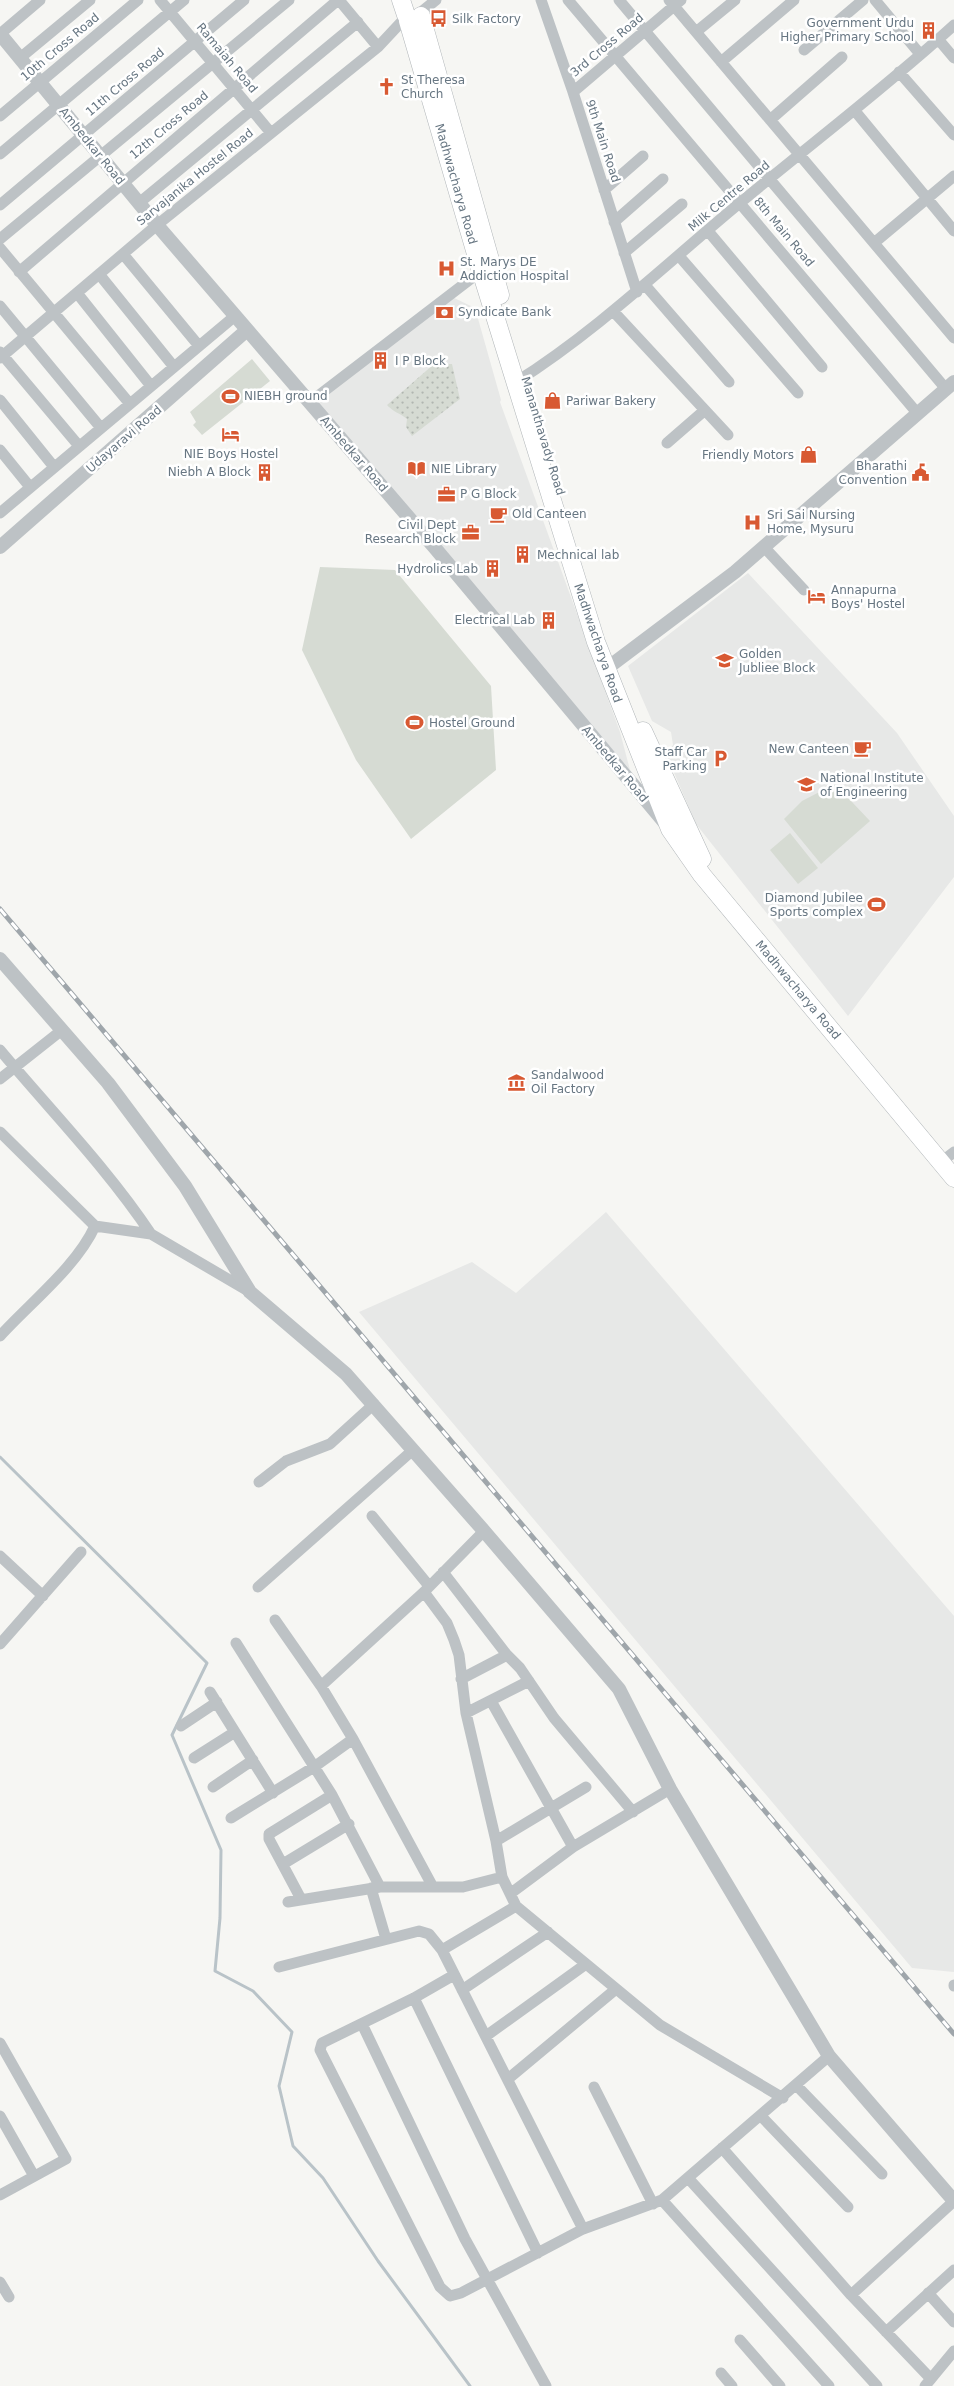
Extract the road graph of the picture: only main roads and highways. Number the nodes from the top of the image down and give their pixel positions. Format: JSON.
{"nodes":[{"id":1,"x":412,"y":12,"type":"edge"},
{"id":2,"x":610,"y":666,"type":"junction"},
{"id":3,"x":695,"y":846,"type":"joint"},
{"id":4,"x":950,"y":1158,"type":"edge"},
{"id":5,"x":954,"y":1178,"type":"edge"}],
"edges":[{"from":1,"to":2,"type":"main road","name":"Mananthavady Road"},
{"from":2,"to":3,"type":"main road","name":"Mananthavady Road"},
{"from":2,"to":4,"type":"main road","name":"Madhwacharya Road"},
{"from":3,"to":4,"type":"main road","name":"Madhwacharya Road"},
{"from":4,"to":5,"type":"main road","name":"Madhwacharya Road"}]}
